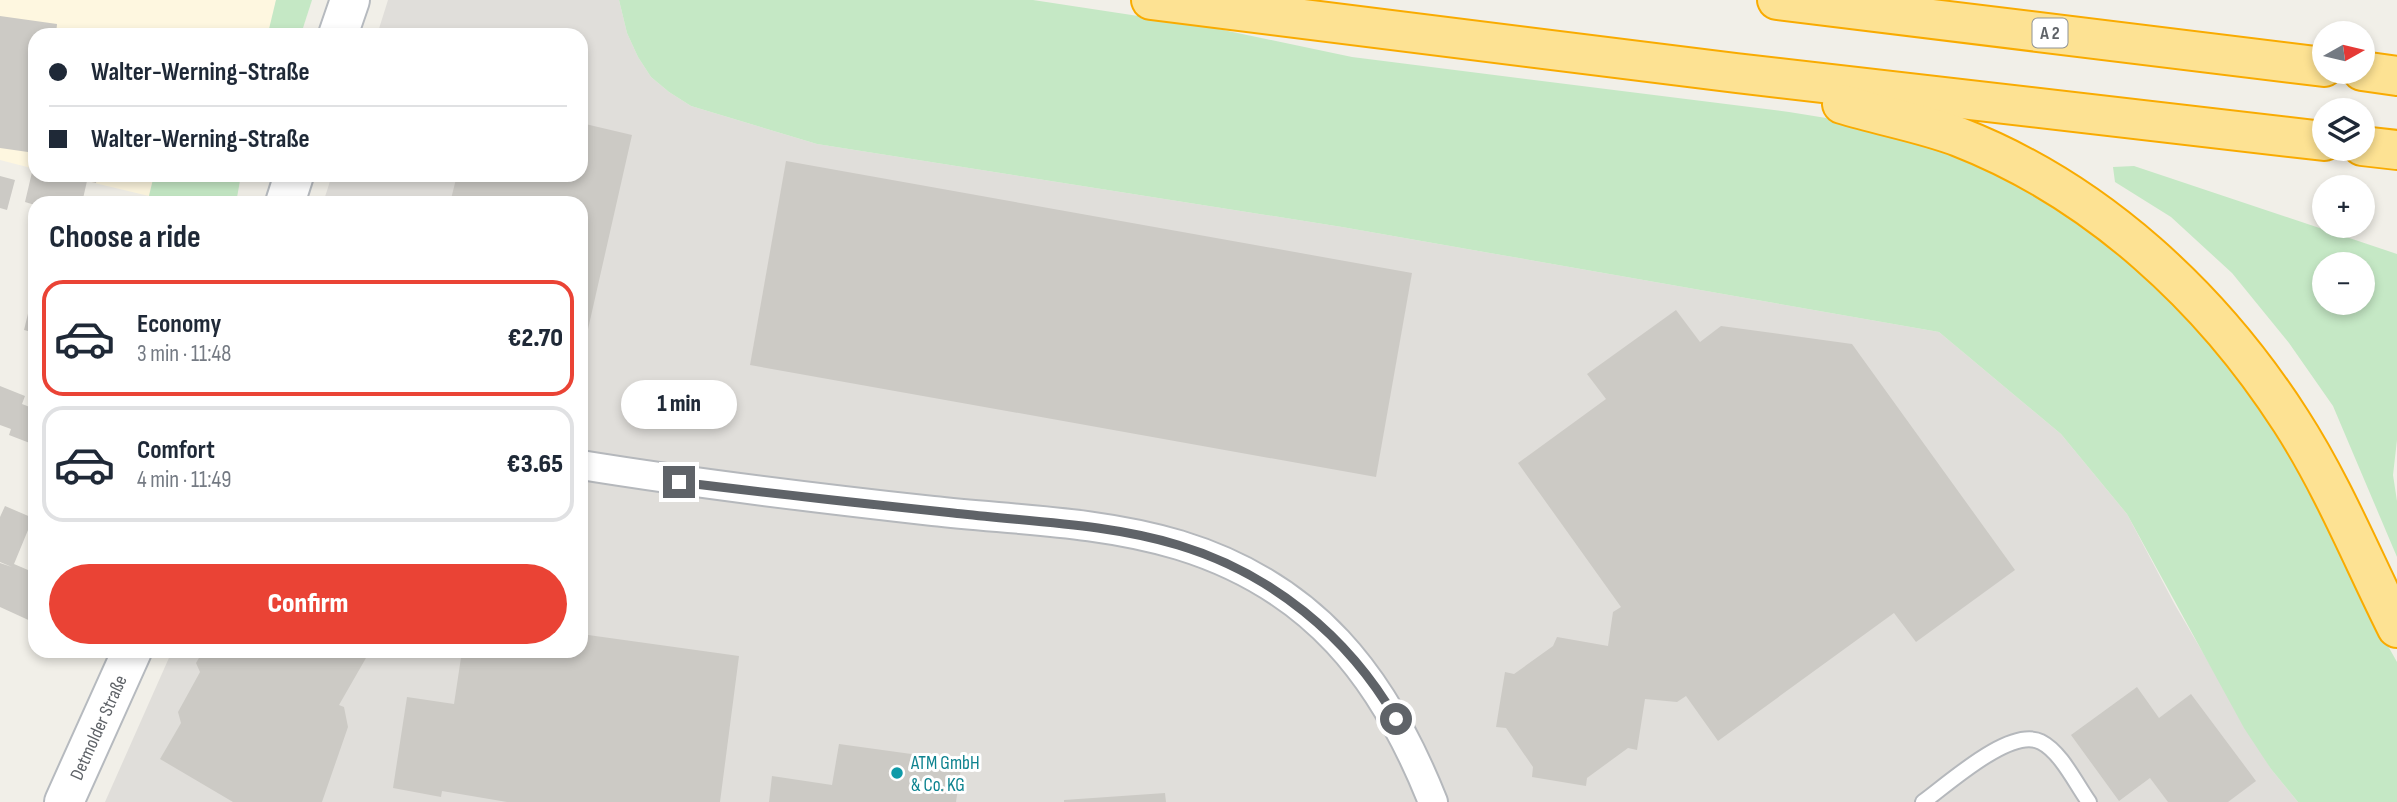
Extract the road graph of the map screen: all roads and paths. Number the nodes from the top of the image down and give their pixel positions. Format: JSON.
{"nodes":[{"id":1,"x":350,"y":0,"type":"edge"},
{"id":2,"x":1151,"y":0,"type":"edge"},
{"id":3,"x":1777,"y":0,"type":"edge"},
{"id":4,"x":340,"y":28,"type":"edge"},
{"id":5,"x":2312,"y":66,"type":"edge"},
{"id":6,"x":1736,"y":73,"type":"junction"},
{"id":7,"x":2375,"y":73,"type":"edge"},
{"id":8,"x":2397,"y":76,"type":"edge"},
{"id":9,"x":2312,"y":140,"type":"edge"},
{"id":10,"x":2375,"y":147,"type":"edge"},
{"id":11,"x":2397,"y":150,"type":"edge"},
{"id":12,"x":588,"y":466,"type":"edge"},
{"id":13,"x":2397,"y":628,"type":"edge"},
{"id":14,"x":129,"y":658,"type":"edge"},
{"id":15,"x":64,"y":802,"type":"edge"},
{"id":16,"x":1433,"y":802,"type":"edge"},
{"id":17,"x":1923,"y":802,"type":"edge"},
{"id":18,"x":2089,"y":802,"type":"edge"}],
"edges":[{"from":1,"to":4,"type":"street"},
{"from":2,"to":6,"type":"highway"},
{"from":3,"to":5,"type":"highway","number":"A 2"},
{"from":6,"to":9,"type":"highway"},
{"from":6,"to":13,"type":"highway"},
{"from":7,"to":8,"type":"highway"},
{"from":10,"to":11,"type":"highway"},
{"from":12,"to":16,"type":"street"},
{"from":14,"to":15,"type":"street","name":"Detmolder Straße"},
{"from":17,"to":18,"type":"lane"}]}
